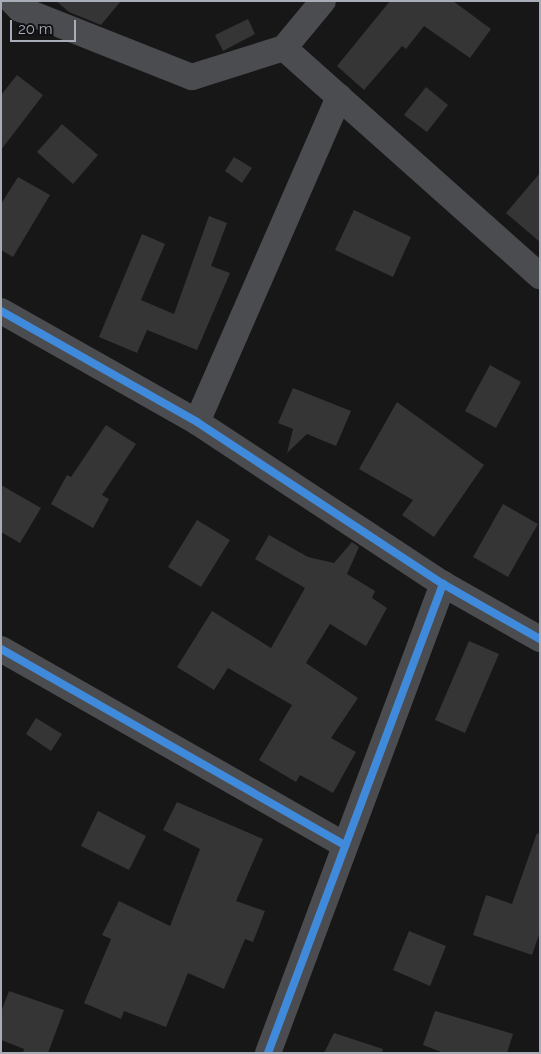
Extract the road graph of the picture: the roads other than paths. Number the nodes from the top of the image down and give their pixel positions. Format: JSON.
{"nodes":[{"id":1,"x":12,"y":1,"type":"edge"},
{"id":2,"x":323,"y":1,"type":"edge"},
{"id":3,"x":284,"y":48,"type":"junction"},
{"id":4,"x":339,"y":97,"type":"junction"},
{"id":5,"x":540,"y":276,"type":"edge"},
{"id":6,"x":1,"y":311,"type":"edge"},
{"id":7,"x":197,"y":422,"type":"junction"},
{"id":8,"x":443,"y":584,"type":"junction"},
{"id":9,"x":540,"y":640,"type":"edge"},
{"id":10,"x":1,"y":649,"type":"edge"},
{"id":11,"x":344,"y":845,"type":"junction"},
{"id":12,"x":268,"y":1053,"type":"edge"}],
"edges":[{"from":1,"to":3,"type":"street"},
{"from":2,"to":3,"type":"street"},
{"from":3,"to":4,"type":"street"},
{"from":4,"to":5,"type":"street"},
{"from":4,"to":7,"type":"street"},
{"from":6,"to":7,"type":"street"},
{"from":7,"to":8,"type":"street"},
{"from":8,"to":9,"type":"street"},
{"from":8,"to":11,"type":"street"},
{"from":10,"to":11,"type":"street"},
{"from":11,"to":12,"type":"street"}]}
